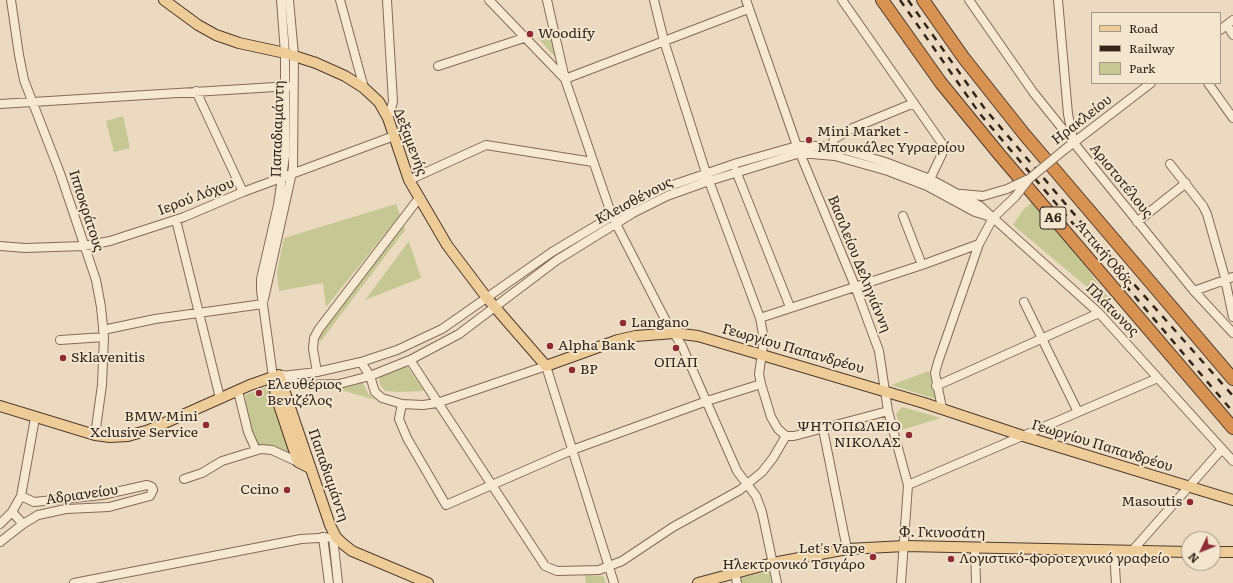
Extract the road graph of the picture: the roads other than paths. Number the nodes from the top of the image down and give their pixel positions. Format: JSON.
{"nodes":[{"id":1,"x":11,"y":0,"type":"edge"},
{"id":2,"x":164,"y":0,"type":"edge"},
{"id":3,"x":281,"y":0,"type":"edge"},
{"id":4,"x":289,"y":0,"type":"edge"},
{"id":5,"x":340,"y":0,"type":"edge"},
{"id":6,"x":388,"y":0,"type":"edge"},
{"id":7,"x":489,"y":0,"type":"edge"},
{"id":8,"x":547,"y":0,"type":"edge"},
{"id":9,"x":654,"y":0,"type":"edge"},
{"id":10,"x":746,"y":0,"type":"edge"},
{"id":11,"x":842,"y":0,"type":"edge"},
{"id":12,"x":882,"y":0,"type":"edge"},
{"id":13,"x":923,"y":0,"type":"edge"},
{"id":14,"x":969,"y":0,"type":"edge"},
{"id":15,"x":1058,"y":0,"type":"edge"},
{"id":16,"x":748,"y":9,"type":"junction"},
{"id":17,"x":1227,"y":25,"type":"edge"},
{"id":18,"x":1233,"y":35,"type":"edge"},
{"id":19,"x":524,"y":38,"type":"junction"},
{"id":20,"x":664,"y":40,"type":"junction"},
{"id":21,"x":290,"y":54,"type":"junction"},
{"id":22,"x":438,"y":66,"type":"dead end"},
{"id":23,"x":565,"y":79,"type":"junction"},
{"id":24,"x":1150,"y":84,"type":"edge"},
{"id":25,"x":1209,"y":84,"type":"edge"},
{"id":26,"x":290,"y":86,"type":"junction"},
{"id":27,"x":364,"y":88,"type":"junction"},
{"id":28,"x":196,"y":91,"type":"junction"},
{"id":29,"x":31,"y":102,"type":"junction"},
{"id":30,"x":914,"y":103,"type":"junction"},
{"id":31,"x":0,"y":104,"type":"edge"},
{"id":32,"x":388,"y":118,"type":"junction"},
{"id":33,"x":1233,"y":118,"type":"edge"},
{"id":34,"x":394,"y":136,"type":"junction"},
{"id":35,"x":1074,"y":142,"type":"junction"},
{"id":36,"x":799,"y":149,"type":"junction"},
{"id":37,"x":830,"y":151,"type":"junction"},
{"id":38,"x":593,"y":162,"type":"junction"},
{"id":39,"x":1170,"y":164,"type":"dead end"},
{"id":40,"x":736,"y":171,"type":"junction"},
{"id":41,"x":292,"y":175,"type":"junction"},
{"id":42,"x":707,"y":177,"type":"junction"},
{"id":43,"x":283,"y":178,"type":"junction"},
{"id":44,"x":930,"y":179,"type":"junction"},
{"id":45,"x":1029,"y":179,"type":"junction"},
{"id":46,"x":409,"y":180,"type":"junction"},
{"id":47,"x":1186,"y":183,"type":"junction"},
{"id":48,"x":243,"y":192,"type":"junction"},
{"id":49,"x":957,"y":193,"type":"junction"},
{"id":50,"x":419,"y":198,"type":"junction"},
{"id":51,"x":903,"y":216,"type":"dead end"},
{"id":52,"x":993,"y":218,"type":"junction"},
{"id":53,"x":176,"y":220,"type":"junction"},
{"id":54,"x":613,"y":220,"type":"junction"},
{"id":55,"x":1137,"y":222,"type":"junction"},
{"id":56,"x":979,"y":244,"type":"junction"},
{"id":57,"x":0,"y":246,"type":"edge"},
{"id":58,"x":84,"y":246,"type":"junction"},
{"id":59,"x":552,"y":252,"type":"junction"},
{"id":60,"x":557,"y":260,"type":"junction"},
{"id":61,"x":922,"y":265,"type":"junction"},
{"id":62,"x":1229,"y":278,"type":"edge"},
{"id":63,"x":855,"y":286,"type":"junction"},
{"id":64,"x":1194,"y":291,"type":"junction"},
{"id":65,"x":487,"y":298,"type":"junction"},
{"id":66,"x":1024,"y":302,"type":"dead end"},
{"id":67,"x":263,"y":304,"type":"junction"},
{"id":68,"x":495,"y":307,"type":"junction"},
{"id":69,"x":790,"y":307,"type":"junction"},
{"id":70,"x":200,"y":313,"type":"junction"},
{"id":71,"x":1099,"y":313,"type":"junction"},
{"id":72,"x":1233,"y":317,"type":"edge"},
{"id":73,"x":760,"y":318,"type":"junction"},
{"id":74,"x":103,"y":333,"type":"junction"},
{"id":75,"x":674,"y":333,"type":"junction"},
{"id":76,"x":1233,"y":333,"type":"edge"},
{"id":77,"x":1042,"y":338,"type":"junction"},
{"id":78,"x":60,"y":340,"type":"dead end"},
{"id":79,"x":763,"y":354,"type":"junction"},
{"id":80,"x":410,"y":360,"type":"junction"},
{"id":81,"x":361,"y":362,"type":"junction"},
{"id":82,"x":546,"y":366,"type":"junction"},
{"id":83,"x":317,"y":372,"type":"junction"},
{"id":84,"x":279,"y":376,"type":"junction"},
{"id":85,"x":370,"y":376,"type":"junction"},
{"id":86,"x":1158,"y":378,"type":"junction"},
{"id":87,"x":1233,"y":379,"type":"edge"},
{"id":88,"x":761,"y":384,"type":"junction"},
{"id":89,"x":936,"y":386,"type":"junction"},
{"id":90,"x":238,"y":391,"type":"junction"},
{"id":91,"x":886,"y":391,"type":"junction"},
{"id":92,"x":220,"y":398,"type":"junction"},
{"id":93,"x":707,"y":401,"type":"junction"},
{"id":94,"x":437,"y":403,"type":"junction"},
{"id":95,"x":402,"y":404,"type":"junction"},
{"id":96,"x":0,"y":406,"type":"edge"},
{"id":97,"x":942,"y":408,"type":"junction"},
{"id":98,"x":888,"y":411,"type":"junction"},
{"id":99,"x":1078,"y":412,"type":"junction"},
{"id":100,"x":35,"y":418,"type":"junction"},
{"id":101,"x":823,"y":428,"type":"junction"},
{"id":102,"x":1233,"y":428,"type":"edge"},
{"id":103,"x":94,"y":435,"type":"junction"},
{"id":104,"x":786,"y":436,"type":"junction"},
{"id":105,"x":1023,"y":436,"type":"junction"},
{"id":106,"x":1222,"y":449,"type":"junction"},
{"id":107,"x":256,"y":450,"type":"junction"},
{"id":108,"x":572,"y":450,"type":"junction"},
{"id":109,"x":1233,"y":461,"type":"edge"},
{"id":110,"x":298,"y":462,"type":"junction"},
{"id":111,"x":310,"y":468,"type":"junction"},
{"id":112,"x":184,"y":479,"type":"dead end"},
{"id":113,"x":492,"y":484,"type":"junction"},
{"id":114,"x":746,"y":484,"type":"junction"},
{"id":115,"x":908,"y":485,"type":"junction"},
{"id":116,"x":1188,"y":487,"type":"junction"},
{"id":117,"x":127,"y":491,"type":"junction"},
{"id":118,"x":21,"y":496,"type":"junction"},
{"id":119,"x":1233,"y":500,"type":"edge"},
{"id":120,"x":34,"y":502,"type":"junction"},
{"id":121,"x":130,"y":502,"type":"junction"},
{"id":122,"x":12,"y":512,"type":"junction"},
{"id":123,"x":38,"y":515,"type":"junction"},
{"id":124,"x":0,"y":524,"type":"edge"},
{"id":125,"x":23,"y":524,"type":"junction"},
{"id":126,"x":324,"y":537,"type":"junction"},
{"id":127,"x":334,"y":537,"type":"junction"},
{"id":128,"x":0,"y":542,"type":"edge"},
{"id":129,"x":904,"y":546,"type":"junction"},
{"id":130,"x":975,"y":548,"type":"junction"},
{"id":131,"x":847,"y":549,"type":"junction"},
{"id":132,"x":1114,"y":551,"type":"junction"},
{"id":133,"x":1132,"y":551,"type":"junction"},
{"id":134,"x":1181,"y":552,"type":"edge"},
{"id":135,"x":1221,"y":552,"type":"edge"},
{"id":136,"x":1233,"y":552,"type":"edge"},
{"id":137,"x":773,"y":563,"type":"junction"},
{"id":138,"x":609,"y":568,"type":"junction"},
{"id":139,"x":736,"y":578,"type":"edge"},
{"id":140,"x":74,"y":583,"type":"edge"},
{"id":141,"x":329,"y":583,"type":"edge"},
{"id":142,"x":338,"y":583,"type":"edge"},
{"id":143,"x":428,"y":583,"type":"edge"},
{"id":144,"x":614,"y":583,"type":"edge"},
{"id":145,"x":698,"y":583,"type":"edge"},
{"id":146,"x":777,"y":583,"type":"edge"},
{"id":147,"x":901,"y":583,"type":"edge"},
{"id":148,"x":976,"y":583,"type":"edge"},
{"id":149,"x":1116,"y":583,"type":"edge"}],
"edges":[{"from":1,"to":29,"type":"street","name":"Ιπποκράτους"},
{"from":2,"to":21,"type":"main road","name":"Δεξαμενής"},
{"from":3,"to":21,"type":"street","name":"Παπαδιαμάντη"},
{"from":4,"to":21,"type":"street","name":"Παπαδιαμάντη"},
{"from":5,"to":27,"type":"street"},
{"from":6,"to":32,"type":"street"},
{"from":7,"to":19,"type":"street"},
{"from":8,"to":23,"type":"street"},
{"from":9,"to":20,"type":"street"},
{"from":10,"to":16,"type":"street","name":"Βασιλείου Δεληγιάννη"},
{"from":11,"to":30,"type":"street"},
{"from":12,"to":102,"type":"highway","name":"Αττική Οδός","number":"Α6"},
{"from":13,"to":87,"type":"highway","name":"Αττική Οδός","number":"Α6"},
{"from":14,"to":35,"type":"street","name":"Αριστοτέλους"},
{"from":15,"to":35,"type":"street"},
{"from":16,"to":20,"type":"street"},
{"from":16,"to":36,"type":"street","name":"Βασιλείου Δεληγιάννη"},
{"from":17,"to":18,"type":"street"},
{"from":19,"to":22,"type":"street"},
{"from":19,"to":23,"type":"street"},
{"from":20,"to":23,"type":"street"},
{"from":20,"to":42,"type":"street"},
{"from":21,"to":26,"type":"street","name":"Παπαδιαμάντη"},
{"from":21,"to":27,"type":"main road","name":"Δεξαμενής"},
{"from":23,"to":38,"type":"street"},
{"from":24,"to":35,"type":"street","name":"Ηρακλείου"},
{"from":25,"to":33,"type":"street"},
{"from":26,"to":28,"type":"street"},
{"from":26,"to":41,"type":"street","name":"Παπαδιαμάντη"},
{"from":26,"to":43,"type":"street","name":"Παπαδιαμάντη"},
{"from":27,"to":32,"type":"main road","name":"Δεξαμενής"},
{"from":28,"to":29,"type":"street"},
{"from":28,"to":48,"type":"street"},
{"from":29,"to":31,"type":"street"},
{"from":29,"to":58,"type":"street","name":"Ιπποκράτους"},
{"from":30,"to":37,"type":"street"},
{"from":30,"to":44,"type":"street"},
{"from":32,"to":34,"type":"main road","name":"Δεξαμενής"},
{"from":34,"to":41,"type":"street","name":"Ιερού Λόχου"},
{"from":34,"to":46,"type":"main road","name":"Δεξαμενής"},
{"from":35,"to":45,"type":"street","name":"Ηρακλείου","bridge":true},
{"from":35,"to":55,"type":"street","name":"Αριστοτέλους"},
{"from":36,"to":37,"type":"street","name":"Κλεισθένους"},
{"from":36,"to":40,"type":"street","name":"Κλεισθένους"},
{"from":36,"to":42,"type":"street","name":"Κλεισθένους"},
{"from":36,"to":63,"type":"street","name":"Βασιλείου Δεληγιάννη"},
{"from":37,"to":44,"type":"street","name":"Κλεισθένους"},
{"from":37,"to":52,"type":"street","name":"Κλεισθένους"},
{"from":38,"to":46,"type":"street"},
{"from":38,"to":54,"type":"street"},
{"from":39,"to":47,"type":"street"},
{"from":40,"to":42,"type":"street","name":"Κλεισθένους"},
{"from":40,"to":69,"type":"street"},
{"from":41,"to":43,"type":"street","name":"Ιερού Λόχου"},
{"from":41,"to":67,"type":"street","name":"Παπαδιαμάντη"},
{"from":42,"to":54,"type":"street","name":"Κλεισθένους"},
{"from":42,"to":73,"type":"street"},
{"from":43,"to":48,"type":"street","name":"Ιερού Λόχου"},
{"from":43,"to":67,"type":"street","name":"Παπαδιαμάντη"},
{"from":44,"to":49,"type":"street","name":"Κλεισθένους"},
{"from":45,"to":49,"type":"street","name":"Ηρακλείου","bridge":true},
{"from":45,"to":52,"type":"street","name":"Ηρακλείου","bridge":true},
{"from":46,"to":50,"type":"main road","name":"Δεξαμενής"},
{"from":47,"to":55,"type":"street"},
{"from":47,"to":62,"type":"street"},
{"from":48,"to":53,"type":"street","name":"Ιερού Λόχου"},
{"from":49,"to":52,"type":"street","name":"Πλάτωνος"},
{"from":50,"to":65,"type":"main road","name":"Δεξαμενής"},
{"from":50,"to":83,"type":"street"},
{"from":51,"to":61,"type":"street"},
{"from":52,"to":56,"type":"street"},
{"from":52,"to":71,"type":"street","name":"Πλάτωνος"},
{"from":53,"to":58,"type":"street","name":"Ιερού Λόχου"},
{"from":53,"to":70,"type":"street"},
{"from":54,"to":59,"type":"street","name":"Κλεισθένους"},
{"from":54,"to":60,"type":"street","name":"Κλεισθένους"},
{"from":54,"to":75,"type":"street"},
{"from":55,"to":64,"type":"street","name":"Αριστοτέλους"},
{"from":56,"to":61,"type":"street"},
{"from":56,"to":89,"type":"street"},
{"from":57,"to":58,"type":"street","name":"Ιερού Λόχου"},
{"from":58,"to":74,"type":"street","name":"Ιπποκράτους"},
{"from":59,"to":60,"type":"street"},
{"from":59,"to":65,"type":"street","name":"Κλεισθένους"},
{"from":60,"to":68,"type":"street","name":"Κλεισθένους"},
{"from":61,"to":63,"type":"street"},
{"from":62,"to":64,"type":"street"},
{"from":62,"to":72,"type":"street"},
{"from":63,"to":69,"type":"street"},
{"from":63,"to":91,"type":"street","name":"Βασιλείου Δεληγιάννη"},
{"from":64,"to":76,"type":"street","name":"Αριστοτέλους"},
{"from":65,"to":68,"type":"main road","name":"Δεξαμενής"},
{"from":65,"to":81,"type":"street","name":"Κλεισθένους"},
{"from":66,"to":77,"type":"street"},
{"from":67,"to":70,"type":"street"},
{"from":67,"to":84,"type":"street","name":"Παπαδιαμάντη"},
{"from":68,"to":80,"type":"street","name":"Κλεισθένους"},
{"from":68,"to":82,"type":"main road","name":"Δεξαμενής"},
{"from":69,"to":73,"type":"street"},
{"from":70,"to":74,"type":"street"},
{"from":70,"to":92,"type":"street"},
{"from":71,"to":77,"type":"street"},
{"from":71,"to":86,"type":"street","name":"Πλάτωνος"},
{"from":73,"to":79,"type":"street"},
{"from":74,"to":78,"type":"street"},
{"from":74,"to":103,"type":"street","name":"Ιπποκράτους"},
{"from":75,"to":79,"type":"main road","name":"Γεωργίου Παπανδρέου"},
{"from":75,"to":82,"type":"main road","name":"Γεωργίου Παπανδρέου"},
{"from":75,"to":93,"type":"street"},
{"from":77,"to":89,"type":"street"},
{"from":77,"to":99,"type":"street"},
{"from":79,"to":88,"type":"street"},
{"from":79,"to":91,"type":"main road","name":"Γεωργίου Παπανδρέου"},
{"from":80,"to":85,"type":"street","name":"Κλεισθένους"},
{"from":80,"to":94,"type":"street"},
{"from":81,"to":83,"type":"street","name":"Κλεισθένους"},
{"from":81,"to":85,"type":"street","name":"Γεωργίου Παπανδρέου"},
{"from":82,"to":94,"type":"street","name":"Γεωργίου Παπανδρέου"},
{"from":82,"to":108,"type":"street"},
{"from":83,"to":84,"type":"street","name":"Κλεισθένους"},
{"from":84,"to":85,"type":"street","name":"Κλεισθένους"},
{"from":84,"to":90,"type":"main road"},
{"from":84,"to":110,"type":"main road","name":"Παπαδιαμάντη"},
{"from":84,"to":111,"type":"main road","name":"Παπαδιαμάντη"},
{"from":85,"to":95,"type":"street","name":"Γεωργίου Παπανδρέου"},
{"from":86,"to":99,"type":"street"},
{"from":86,"to":106,"type":"street","name":"Πλάτωνος"},
{"from":88,"to":93,"type":"street"},
{"from":88,"to":104,"type":"street"},
{"from":89,"to":97,"type":"street"},
{"from":90,"to":92,"type":"main road"},
{"from":90,"to":107,"type":"street"},
{"from":91,"to":97,"type":"main road","name":"Γεωργίου Παπανδρέου"},
{"from":91,"to":98,"type":"street","name":"Βασιλείου Δεληγιάννη"},
{"from":92,"to":103,"type":"main road"},
{"from":93,"to":108,"type":"street"},
{"from":93,"to":114,"type":"street"},
{"from":94,"to":95,"type":"street","name":"Γεωργίου Παπανδρέου"},
{"from":94,"to":113,"type":"street"},
{"from":95,"to":113,"type":"street"},
{"from":96,"to":100,"type":"main road"},
{"from":97,"to":105,"type":"main road","name":"Γεωργίου Παπανδρέου"},
{"from":98,"to":101,"type":"street"},
{"from":98,"to":115,"type":"street","name":"Βασιλείου Δεληγιάννη"},
{"from":99,"to":105,"type":"street"},
{"from":100,"to":103,"type":"main road"},
{"from":100,"to":118,"type":"street"},
{"from":101,"to":104,"type":"street"},
{"from":101,"to":131,"type":"street"},
{"from":104,"to":114,"type":"street"},
{"from":105,"to":115,"type":"street"},
{"from":105,"to":116,"type":"main road","name":"Γεωργίου Παπανδρέου"},
{"from":106,"to":109,"type":"street","name":"Πλάτωνος"},
{"from":106,"to":116,"type":"street"},
{"from":107,"to":110,"type":"street"},
{"from":107,"to":112,"type":"street"},
{"from":108,"to":113,"type":"street"},
{"from":108,"to":138,"type":"street"},
{"from":110,"to":111,"type":"main road"},
{"from":111,"to":127,"type":"main road","name":"Παπαδιαμάντη"},
{"from":113,"to":138,"type":"street"},
{"from":114,"to":137,"type":"street"},
{"from":114,"to":138,"type":"street"},
{"from":115,"to":129,"type":"street","name":"Βασιλείου Δεληγιάννη"},
{"from":116,"to":119,"type":"main road","name":"Γεωργίου Παπανδρέου"},
{"from":116,"to":133,"type":"street"},
{"from":117,"to":120,"type":"street","name":"Αδριανείου"},
{"from":117,"to":121,"type":"street"},
{"from":117,"to":121,"type":"street","name":"Αδριανείου"},
{"from":118,"to":120,"type":"street","name":"Αδριανείου"},
{"from":118,"to":122,"type":"street"},
{"from":120,"to":123,"type":"street"},
{"from":121,"to":123,"type":"street","name":"Αδριανείου"},
{"from":122,"to":124,"type":"street"},
{"from":122,"to":125,"type":"street"},
{"from":123,"to":125,"type":"street","name":"Αδριανείου"},
{"from":125,"to":128,"type":"street","name":"Αδριανείου"},
{"from":126,"to":127,"type":"street"},
{"from":126,"to":140,"type":"street"},
{"from":126,"to":141,"type":"street","name":"Παπαδιαμάντη"},
{"from":127,"to":142,"type":"street","name":"Παπαδιαμάντη"},
{"from":127,"to":143,"type":"main road"},
{"from":129,"to":130,"type":"main road","name":"Φ. Γκινοσάτη"},
{"from":129,"to":131,"type":"main road","name":"Φ. Γκινοσάτη"},
{"from":129,"to":147,"type":"street","name":"Βασιλείου Δεληγιάννη"},
{"from":130,"to":132,"type":"main road","name":"Φ. Γκινοσάτη"},
{"from":130,"to":148,"type":"street"},
{"from":131,"to":137,"type":"main road","name":"Φ. Γκινοσάτη"},
{"from":132,"to":133,"type":"main road","name":"Φ. Γκινοσάτη"},
{"from":132,"to":149,"type":"street"},
{"from":133,"to":134,"type":"main road","name":"Φ. Γκινοσάτη"},
{"from":135,"to":136,"type":"main road"},
{"from":137,"to":139,"type":"main road","name":"Φ. Γκινοσάτη"},
{"from":137,"to":146,"type":"street"},
{"from":138,"to":144,"type":"street"},
{"from":139,"to":145,"type":"main road","name":"Φ. Γκινοσάτη"}]}
